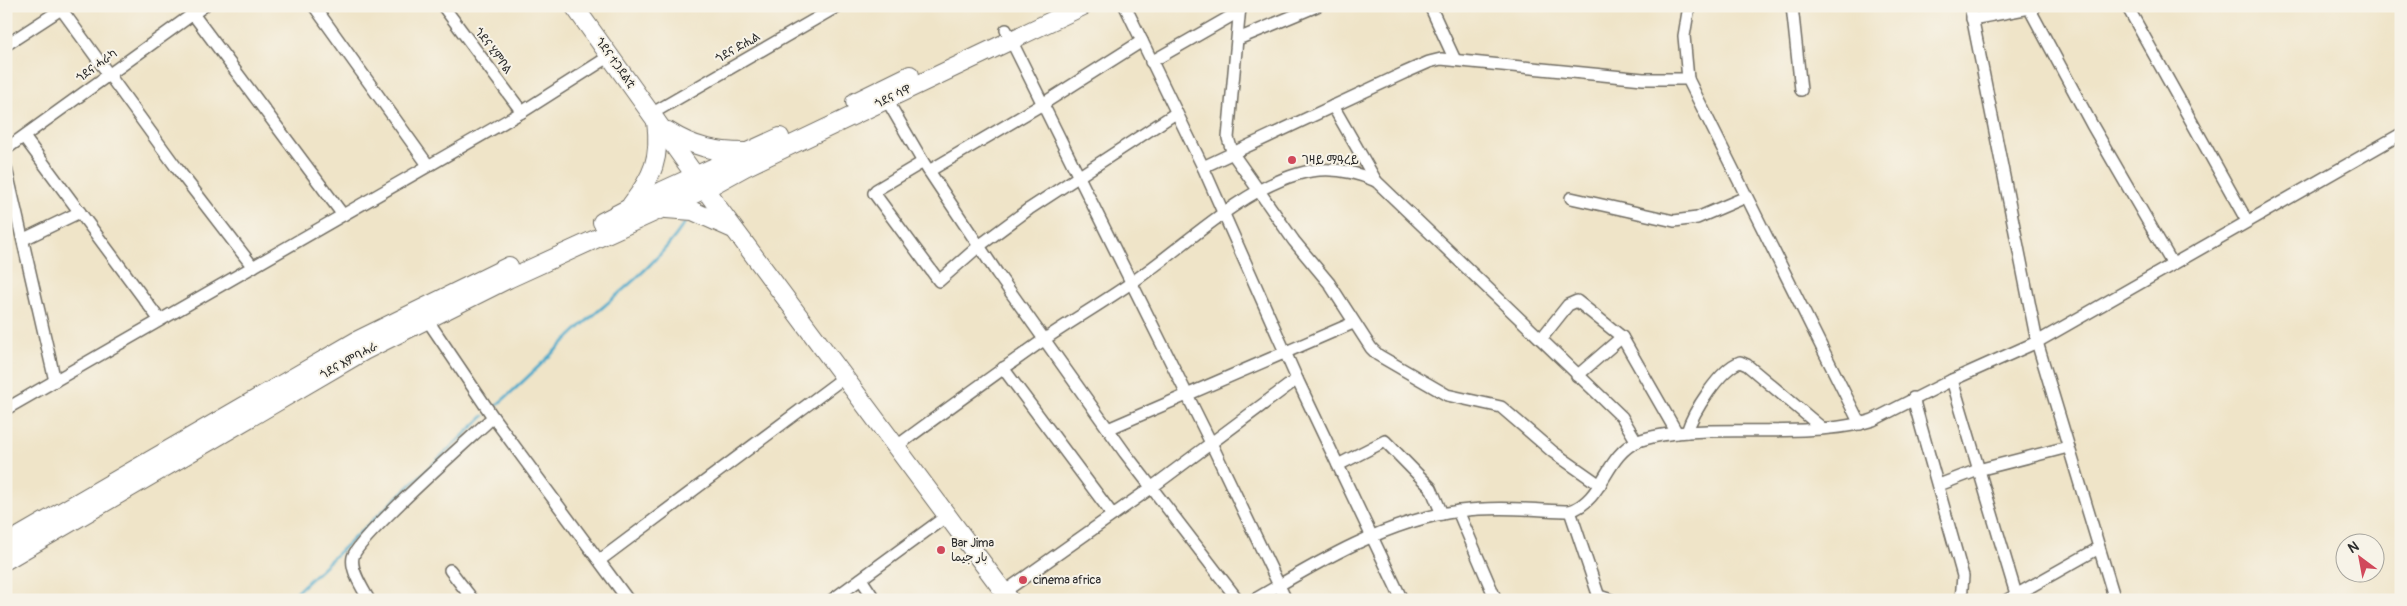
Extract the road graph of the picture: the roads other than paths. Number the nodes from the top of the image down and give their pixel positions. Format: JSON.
{"nodes":[{"id":1,"x":204,"y":6,"type":"edge"},
{"id":2,"x":314,"y":6,"type":"edge"},
{"id":3,"x":443,"y":6,"type":"edge"},
{"id":4,"x":574,"y":6,"type":"edge"},
{"id":5,"x":1056,"y":6,"type":"edge"},
{"id":6,"x":1083,"y":6,"type":"edge"},
{"id":7,"x":1126,"y":6,"type":"edge"},
{"id":8,"x":1317,"y":6,"type":"edge"},
{"id":9,"x":1430,"y":6,"type":"edge"},
{"id":10,"x":1689,"y":6,"type":"edge"},
{"id":11,"x":1792,"y":6,"type":"edge"},
{"id":12,"x":1970,"y":6,"type":"edge"},
{"id":13,"x":2127,"y":6,"type":"edge"},
{"id":14,"x":62,"y":7,"type":"edge"},
{"id":15,"x":834,"y":7,"type":"edge"},
{"id":16,"x":2033,"y":7,"type":"edge"},
{"id":17,"x":1240,"y":9,"type":"edge"},
{"id":18,"x":190,"y":10,"type":"edge"},
{"id":19,"x":1972,"y":19,"type":"junction"},
{"id":20,"x":1008,"y":36,"type":"junction"},
{"id":21,"x":1238,"y":39,"type":"junction"},
{"id":22,"x":1142,"y":41,"type":"junction"},
{"id":23,"x":6,"y":45,"type":"edge"},
{"id":24,"x":610,"y":56,"type":"junction"},
{"id":25,"x":1455,"y":60,"type":"junction"},
{"id":26,"x":1151,"y":62,"type":"junction"},
{"id":27,"x":108,"y":75,"type":"junction"},
{"id":28,"x":1688,"y":79,"type":"junction"},
{"id":29,"x":1801,"y":90,"type":"dead end"},
{"id":30,"x":884,"y":95,"type":"junction"},
{"id":31,"x":1041,"y":105,"type":"junction"},
{"id":32,"x":1333,"y":106,"type":"junction"},
{"id":33,"x":522,"y":112,"type":"junction"},
{"id":34,"x":1176,"y":113,"type":"junction"},
{"id":35,"x":656,"y":120,"type":"junction"},
{"id":36,"x":2401,"y":134,"type":"edge"},
{"id":37,"x":24,"y":137,"type":"junction"},
{"id":38,"x":6,"y":149,"type":"edge"},
{"id":39,"x":1233,"y":154,"type":"junction"},
{"id":40,"x":746,"y":159,"type":"junction"},
{"id":41,"x":428,"y":165,"type":"junction"},
{"id":42,"x":926,"y":166,"type":"junction"},
{"id":43,"x":1203,"y":167,"type":"junction"},
{"id":44,"x":6,"y":168,"type":"edge"},
{"id":45,"x":1077,"y":176,"type":"junction"},
{"id":46,"x":1376,"y":181,"type":"junction"},
{"id":47,"x":701,"y":182,"type":"junction"},
{"id":48,"x":1260,"y":190,"type":"junction"},
{"id":49,"x":1746,"y":197,"type":"junction"},
{"id":50,"x":1571,"y":198,"type":"dead end"},
{"id":51,"x":629,"y":209,"type":"junction"},
{"id":52,"x":660,"y":209,"type":"junction"},
{"id":53,"x":80,"y":212,"type":"junction"},
{"id":54,"x":342,"y":214,"type":"junction"},
{"id":55,"x":1224,"y":214,"type":"junction"},
{"id":56,"x":2247,"y":221,"type":"junction"},
{"id":57,"x":734,"y":228,"type":"junction"},
{"id":58,"x":24,"y":239,"type":"junction"},
{"id":59,"x":979,"y":246,"type":"junction"},
{"id":60,"x":2172,"y":263,"type":"junction"},
{"id":61,"x":253,"y":268,"type":"junction"},
{"id":62,"x":1131,"y":283,"type":"junction"},
{"id":63,"x":423,"y":314,"type":"junction"},
{"id":64,"x":159,"y":319,"type":"junction"},
{"id":65,"x":1353,"y":323,"type":"junction"},
{"id":66,"x":1622,"y":337,"type":"junction"},
{"id":67,"x":1045,"y":339,"type":"junction"},
{"id":68,"x":1541,"y":339,"type":"junction"},
{"id":69,"x":2038,"y":342,"type":"junction"},
{"id":70,"x":1286,"y":353,"type":"junction"},
{"id":71,"x":1003,"y":368,"type":"junction"},
{"id":72,"x":846,"y":376,"type":"junction"},
{"id":73,"x":1577,"y":376,"type":"junction"},
{"id":74,"x":1297,"y":379,"type":"junction"},
{"id":75,"x":1952,"y":380,"type":"junction"},
{"id":76,"x":55,"y":381,"type":"junction"},
{"id":77,"x":1186,"y":396,"type":"junction"},
{"id":78,"x":1913,"y":398,"type":"junction"},
{"id":79,"x":6,"y":409,"type":"edge"},
{"id":80,"x":493,"y":417,"type":"junction"},
{"id":81,"x":1860,"y":424,"type":"junction"},
{"id":82,"x":1822,"y":428,"type":"junction"},
{"id":83,"x":1108,"y":429,"type":"junction"},
{"id":84,"x":1682,"y":432,"type":"junction"},
{"id":85,"x":1637,"y":442,"type":"junction"},
{"id":86,"x":1211,"y":443,"type":"junction"},
{"id":87,"x":897,"y":446,"type":"junction"},
{"id":88,"x":2068,"y":447,"type":"junction"},
{"id":89,"x":1338,"y":465,"type":"junction"},
{"id":90,"x":1978,"y":470,"type":"junction"},
{"id":91,"x":1600,"y":485,"type":"junction"},
{"id":92,"x":1939,"y":485,"type":"junction"},
{"id":93,"x":1151,"y":488,"type":"junction"},
{"id":94,"x":1458,"y":511,"type":"junction"},
{"id":95,"x":1570,"y":511,"type":"junction"},
{"id":96,"x":1112,"y":514,"type":"junction"},
{"id":97,"x":1442,"y":514,"type":"junction"},
{"id":98,"x":948,"y":515,"type":"junction"},
{"id":99,"x":1372,"y":538,"type":"junction"},
{"id":100,"x":6,"y":544,"type":"edge"},
{"id":101,"x":2099,"y":548,"type":"junction"},
{"id":102,"x":6,"y":560,"type":"edge"},
{"id":103,"x":600,"y":560,"type":"junction"},
{"id":104,"x":450,"y":570,"type":"dead end"},
{"id":105,"x":861,"y":579,"type":"junction"},
{"id":106,"x":1279,"y":585,"type":"junction"},
{"id":107,"x":1007,"y":596,"type":"edge"},
{"id":108,"x":2011,"y":597,"type":"edge"},
{"id":109,"x":1599,"y":598,"type":"edge"},
{"id":110,"x":369,"y":600,"type":"edge"},
{"id":111,"x":473,"y":600,"type":"edge"},
{"id":112,"x":628,"y":600,"type":"edge"},
{"id":113,"x":832,"y":600,"type":"edge"},
{"id":114,"x":876,"y":600,"type":"edge"},
{"id":115,"x":1238,"y":600,"type":"edge"},
{"id":116,"x":1254,"y":600,"type":"edge"},
{"id":117,"x":1286,"y":600,"type":"edge"},
{"id":118,"x":1402,"y":600,"type":"edge"},
{"id":119,"x":1496,"y":600,"type":"edge"},
{"id":120,"x":1611,"y":600,"type":"edge"},
{"id":121,"x":1961,"y":600,"type":"edge"},
{"id":122,"x":2115,"y":600,"type":"edge"}],
"edges":[{"from":1,"to":18,"type":"street","name":"ጎደና ሓራካ"},
{"from":2,"to":41,"type":"street"},
{"from":3,"to":33,"type":"street","name":"ጎደና ሂምቦል"},
{"from":4,"to":24,"type":"main road","name":"ጎደና ተጋደልቲ"},
{"from":5,"to":20,"type":"main road","name":"ጎደና ሳዋ"},
{"from":6,"to":20,"type":"main road","name":"ጎደና ሳዋ"},
{"from":7,"to":22,"type":"street"},
{"from":8,"to":21,"type":"street"},
{"from":9,"to":25,"type":"street"},
{"from":10,"to":28,"type":"street"},
{"from":11,"to":29,"type":"street"},
{"from":12,"to":19,"type":"street"},
{"from":13,"to":56,"type":"street"},
{"from":14,"to":23,"type":"street"},
{"from":14,"to":27,"type":"street"},
{"from":15,"to":35,"type":"street","name":"ጎደና ድሒል"},
{"from":16,"to":19,"type":"street"},
{"from":16,"to":60,"type":"street"},
{"from":17,"to":21,"type":"street"},
{"from":17,"to":26,"type":"street"},
{"from":18,"to":27,"type":"street","name":"ጎደና ሓራካ"},
{"from":18,"to":54,"type":"street"},
{"from":19,"to":69,"type":"street"},
{"from":20,"to":30,"type":"main road","name":"ጎደና ሳዋ"},
{"from":20,"to":31,"type":"street"},
{"from":21,"to":39,"type":"street"},
{"from":22,"to":26,"type":"street"},
{"from":22,"to":31,"type":"street"},
{"from":24,"to":33,"type":"street"},
{"from":24,"to":35,"type":"main road","name":"ጎደና ተጋደልቲ"},
{"from":25,"to":28,"type":"street"},
{"from":25,"to":32,"type":"street"},
{"from":26,"to":34,"type":"street"},
{"from":27,"to":37,"type":"street","name":"ጎደና ሓራካ"},
{"from":27,"to":61,"type":"street"},
{"from":28,"to":49,"type":"street"},
{"from":30,"to":40,"type":"main road","name":"ጎደና ሳዋ"},
{"from":30,"to":42,"type":"street"},
{"from":31,"to":42,"type":"street"},
{"from":31,"to":45,"type":"street"},
{"from":32,"to":39,"type":"street"},
{"from":32,"to":46,"type":"street"},
{"from":33,"to":41,"type":"street"},
{"from":34,"to":43,"type":"street"},
{"from":34,"to":45,"type":"street"},
{"from":35,"to":40,"type":"main road"},
{"from":35,"to":47,"type":"main road","name":"ጎደና ተጋደልቲ"},
{"from":35,"to":51,"type":"main road"},
{"from":36,"to":56,"type":"street"},
{"from":37,"to":38,"type":"street","name":"ጎደና ሓራካ"},
{"from":37,"to":53,"type":"street"},
{"from":39,"to":43,"type":"street"},
{"from":39,"to":48,"type":"street"},
{"from":40,"to":47,"type":"main road","name":"ጎደና ሳዋ"},
{"from":40,"to":57,"type":"main road"},
{"from":41,"to":54,"type":"street"},
{"from":42,"to":59,"type":"street"},
{"from":42,"to":59,"type":"street"},
{"from":43,"to":55,"type":"street"},
{"from":44,"to":58,"type":"street"},
{"from":45,"to":59,"type":"street"},
{"from":45,"to":62,"type":"street"},
{"from":46,"to":48,"type":"street"},
{"from":46,"to":68,"type":"street"},
{"from":47,"to":51,"type":"main road","name":"ጎደና እምባሓራ"},
{"from":47,"to":52,"type":"main road","name":"ጎደና እምባሓራ"},
{"from":47,"to":57,"type":"main road","name":"ጎደና ተጋደልቲ"},
{"from":48,"to":55,"type":"street"},
{"from":48,"to":65,"type":"street"},
{"from":49,"to":50,"type":"street"},
{"from":49,"to":81,"type":"street"},
{"from":51,"to":63,"type":"main road","name":"ጎደና እምባሓራ"},
{"from":52,"to":57,"type":"main road"},
{"from":52,"to":63,"type":"main road","name":"ጎደና እምባሓራ"},
{"from":53,"to":58,"type":"street"},
{"from":53,"to":64,"type":"street"},
{"from":54,"to":61,"type":"street"},
{"from":55,"to":62,"type":"street"},
{"from":55,"to":70,"type":"street"},
{"from":56,"to":60,"type":"street"},
{"from":57,"to":72,"type":"main road","name":"ጎደና ተጋደልቲ"},
{"from":58,"to":76,"type":"street"},
{"from":59,"to":67,"type":"street"},
{"from":60,"to":69,"type":"street"},
{"from":61,"to":64,"type":"street"},
{"from":62,"to":67,"type":"street"},
{"from":62,"to":77,"type":"street"},
{"from":63,"to":80,"type":"street"},
{"from":63,"to":100,"type":"main road","name":"ጎደና እምባሓራ"},
{"from":63,"to":102,"type":"main road","name":"ጎደና እምባሓራ"},
{"from":64,"to":76,"type":"street"},
{"from":65,"to":70,"type":"street"},
{"from":65,"to":91,"type":"street"},
{"from":66,"to":68,"type":"street"},
{"from":66,"to":73,"type":"street"},
{"from":66,"to":84,"type":"street"},
{"from":67,"to":71,"type":"street"},
{"from":67,"to":83,"type":"street"},
{"from":68,"to":73,"type":"street"},
{"from":69,"to":75,"type":"street"},
{"from":69,"to":88,"type":"street"},
{"from":70,"to":74,"type":"street"},
{"from":70,"to":77,"type":"street"},
{"from":71,"to":87,"type":"street"},
{"from":71,"to":96,"type":"street"},
{"from":72,"to":87,"type":"main road","name":"ጎደና ተጋደልቲ"},
{"from":72,"to":103,"type":"street"},
{"from":73,"to":85,"type":"street"},
{"from":74,"to":86,"type":"street"},
{"from":74,"to":89,"type":"street"},
{"from":75,"to":78,"type":"street"},
{"from":75,"to":90,"type":"street"},
{"from":76,"to":79,"type":"street"},
{"from":77,"to":83,"type":"street"},
{"from":77,"to":86,"type":"street"},
{"from":78,"to":81,"type":"street"},
{"from":78,"to":92,"type":"street"},
{"from":80,"to":103,"type":"street"},
{"from":80,"to":110,"type":"street"},
{"from":81,"to":82,"type":"street"},
{"from":82,"to":84,"type":"street"},
{"from":82,"to":84,"type":"street"},
{"from":83,"to":93,"type":"street"},
{"from":84,"to":85,"type":"street"},
{"from":85,"to":91,"type":"street"},
{"from":86,"to":93,"type":"street"},
{"from":86,"to":106,"type":"street"},
{"from":87,"to":98,"type":"main road","name":"ጎደና ተጋደልቲ"},
{"from":88,"to":90,"type":"street"},
{"from":88,"to":101,"type":"street"},
{"from":89,"to":97,"type":"street"},
{"from":89,"to":99,"type":"street"},
{"from":90,"to":92,"type":"street"},
{"from":90,"to":108,"type":"street"},
{"from":91,"to":95,"type":"street"},
{"from":92,"to":121,"type":"street"},
{"from":93,"to":96,"type":"street"},
{"from":93,"to":115,"type":"street"},
{"from":94,"to":95,"type":"street"},
{"from":94,"to":97,"type":"street"},
{"from":94,"to":119,"type":"street"},
{"from":95,"to":109,"type":"street"},
{"from":96,"to":107,"type":"street"},
{"from":97,"to":99,"type":"street"},
{"from":98,"to":105,"type":"street"},
{"from":98,"to":107,"type":"main road","name":"ጎደና ተጋደልቲ"},
{"from":99,"to":106,"type":"street"},
{"from":99,"to":118,"type":"street"},
{"from":101,"to":108,"type":"street"},
{"from":101,"to":122,"type":"street"},
{"from":103,"to":112,"type":"street"},
{"from":104,"to":111,"type":"street"},
{"from":105,"to":113,"type":"street"},
{"from":105,"to":114,"type":"street"},
{"from":106,"to":116,"type":"street"},
{"from":106,"to":117,"type":"street"},
{"from":109,"to":120,"type":"street"}]}
